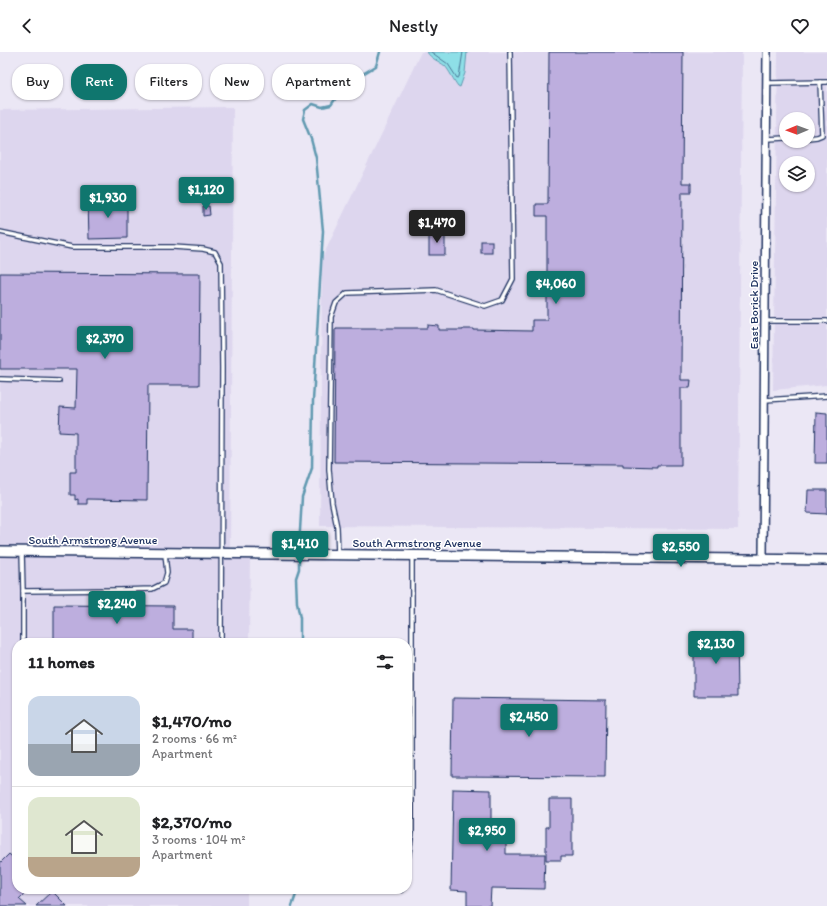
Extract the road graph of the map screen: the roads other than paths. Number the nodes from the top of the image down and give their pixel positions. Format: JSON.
{"nodes":[{"id":1,"x":510,"y":52,"type":"edge"},
{"id":2,"x":768,"y":52,"type":"edge"},
{"id":3,"x":820,"y":82,"type":"junction"},
{"id":4,"x":827,"y":82,"type":"edge"},
{"id":5,"x":767,"y":83,"type":"junction"},
{"id":6,"x":815,"y":137,"type":"edge"},
{"id":7,"x":779,"y":138,"type":"edge"},
{"id":8,"x":767,"y":139,"type":"junction"},
{"id":9,"x":0,"y":232,"type":"edge"},
{"id":10,"x":765,"y":321,"type":"junction"},
{"id":11,"x":827,"y":321,"type":"edge"},
{"id":12,"x":0,"y":379,"type":"edge"},
{"id":13,"x":59,"y":381,"type":"dead end"},
{"id":14,"x":827,"y":396,"type":"edge"},
{"id":15,"x":765,"y":400,"type":"junction"},
{"id":16,"x":0,"y":552,"type":"edge"},
{"id":17,"x":22,"y":552,"type":"junction"},
{"id":18,"x":165,"y":553,"type":"junction"},
{"id":19,"x":222,"y":553,"type":"junction"},
{"id":20,"x":338,"y":555,"type":"junction"},
{"id":21,"x":412,"y":555,"type":"junction"},
{"id":22,"x":763,"y":559,"type":"junction"},
{"id":23,"x":827,"y":560,"type":"edge"},
{"id":24,"x":23,"y":591,"type":"junction"},
{"id":25,"x":23,"y":638,"type":"edge"},
{"id":26,"x":221,"y":638,"type":"edge"},
{"id":27,"x":412,"y":638,"type":"edge"},
{"id":28,"x":412,"y":638,"type":"edge"},
{"id":29,"x":412,"y":832,"type":"edge"}],
"edges":[{"from":1,"to":20,"type":"lane"},
{"from":2,"to":5,"type":"street","name":"East Borick Drive"},
{"from":3,"to":4,"type":"lane"},
{"from":3,"to":5,"type":"lane"},
{"from":3,"to":6,"type":"lane"},
{"from":5,"to":8,"type":"street","name":"East Borick Drive"},
{"from":7,"to":8,"type":"lane"},
{"from":8,"to":10,"type":"street","name":"East Borick Drive"},
{"from":9,"to":19,"type":"lane"},
{"from":10,"to":11,"type":"lane"},
{"from":10,"to":15,"type":"street","name":"East Borick Drive"},
{"from":12,"to":13,"type":"lane"},
{"from":14,"to":15,"type":"lane"},
{"from":15,"to":22,"type":"street","name":"East Borick Drive"},
{"from":16,"to":17,"type":"street","name":"South Armstrong Avenue"},
{"from":17,"to":18,"type":"street","name":"South Armstrong Avenue"},
{"from":17,"to":24,"type":"lane"},
{"from":18,"to":19,"type":"street","name":"South Armstrong Avenue"},
{"from":18,"to":24,"type":"lane"},
{"from":19,"to":20,"type":"street","name":"South Armstrong Avenue"},
{"from":19,"to":26,"type":"lane"},
{"from":20,"to":21,"type":"street","name":"South Armstrong Avenue"},
{"from":21,"to":22,"type":"street","name":"South Armstrong Avenue"},
{"from":21,"to":27,"type":"lane"},
{"from":22,"to":23,"type":"street","name":"South Armstrong Avenue"},
{"from":24,"to":25,"type":"lane"},
{"from":28,"to":29,"type":"lane"}]}
